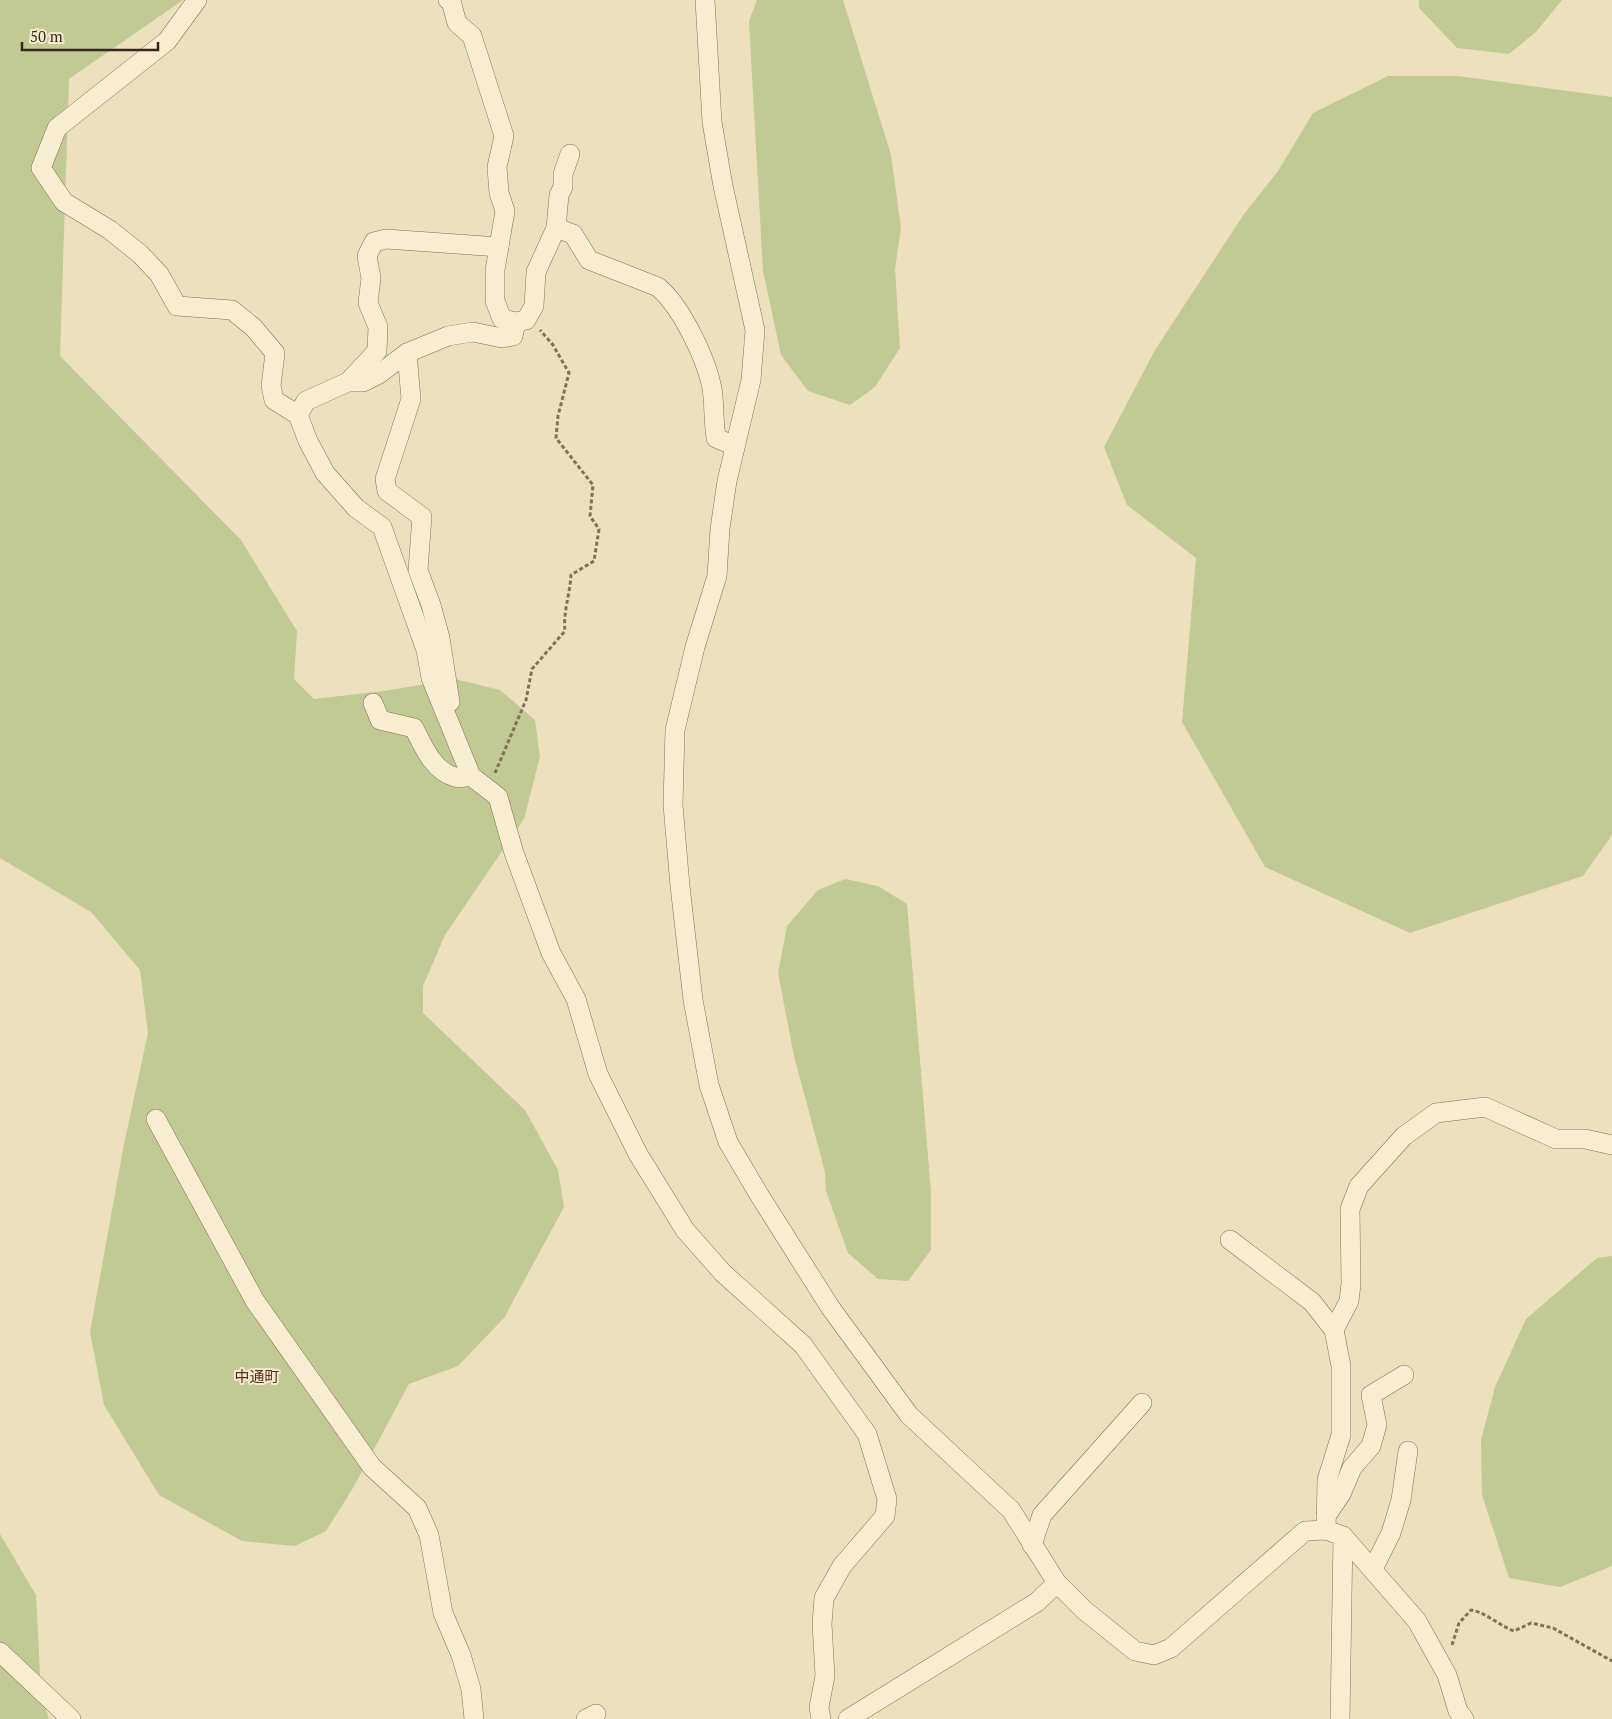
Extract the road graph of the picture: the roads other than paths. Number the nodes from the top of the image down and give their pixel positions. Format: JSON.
{"nodes":[{"id":1,"x":197,"y":0,"type":"edge"},
{"id":2,"x":448,"y":0,"type":"edge"},
{"id":3,"x":705,"y":0,"type":"edge"},
{"id":4,"x":570,"y":154,"type":"dead end"},
{"id":5,"x":556,"y":228,"type":"junction"},
{"id":6,"x":499,"y":247,"type":"junction"},
{"id":7,"x":522,"y":319,"type":"junction"},
{"id":8,"x":407,"y":353,"type":"junction"},
{"id":9,"x":348,"y":382,"type":"junction"},
{"id":10,"x":298,"y":415,"type":"junction"},
{"id":11,"x":735,"y":446,"type":"junction"},
{"id":12,"x":372,"y":703,"type":"dead end"},
{"id":13,"x":450,"y":726,"type":"junction"},
{"id":14,"x":471,"y":776,"type":"junction"},
{"id":15,"x":156,"y":1119,"type":"dead end"},
{"id":16,"x":1612,"y":1145,"type":"edge"},
{"id":17,"x":1230,"y":1240,"type":"dead end"},
{"id":18,"x":1334,"y":1330,"type":"junction"},
{"id":19,"x":1404,"y":1375,"type":"dead end"},
{"id":20,"x":1142,"y":1403,"type":"dead end"},
{"id":21,"x":1408,"y":1451,"type":"dead end"},
{"id":22,"x":1332,"y":1527,"type":"junction"},
{"id":23,"x":1032,"y":1545,"type":"junction"},
{"id":24,"x":1373,"y":1569,"type":"junction"},
{"id":25,"x":1057,"y":1583,"type":"junction"},
{"id":26,"x":0,"y":1652,"type":"edge"},
{"id":27,"x":71,"y":1719,"type":"edge"},
{"id":28,"x":474,"y":1719,"type":"edge"},
{"id":29,"x":821,"y":1719,"type":"edge"},
{"id":30,"x":848,"y":1719,"type":"edge"},
{"id":31,"x":1340,"y":1719,"type":"edge"},
{"id":32,"x":1464,"y":1719,"type":"edge"}],
"edges":[{"from":1,"to":10,"type":"street"},
{"from":2,"to":6,"type":"street"},
{"from":3,"to":11,"type":"street"},
{"from":4,"to":5,"type":"street"},
{"from":5,"to":7,"type":"street"},
{"from":5,"to":11,"type":"street"},
{"from":6,"to":7,"type":"street"},
{"from":6,"to":9,"type":"street"},
{"from":7,"to":8,"type":"street"},
{"from":8,"to":9,"type":"street"},
{"from":8,"to":13,"type":"street"},
{"from":9,"to":10,"type":"street"},
{"from":10,"to":13,"type":"street"},
{"from":11,"to":23,"type":"street"},
{"from":12,"to":14,"type":"street"},
{"from":13,"to":14,"type":"street"},
{"from":14,"to":29,"type":"street"},
{"from":15,"to":28,"type":"street"},
{"from":16,"to":18,"type":"street"},
{"from":17,"to":18,"type":"street"},
{"from":18,"to":22,"type":"street"},
{"from":19,"to":22,"type":"street"},
{"from":20,"to":23,"type":"street"},
{"from":21,"to":24,"type":"street"},
{"from":22,"to":24,"type":"street"},
{"from":22,"to":25,"type":"street"},
{"from":22,"to":31,"type":"street"},
{"from":23,"to":25,"type":"street"},
{"from":24,"to":32,"type":"street"},
{"from":25,"to":30,"type":"street"},
{"from":26,"to":27,"type":"street"}]}
